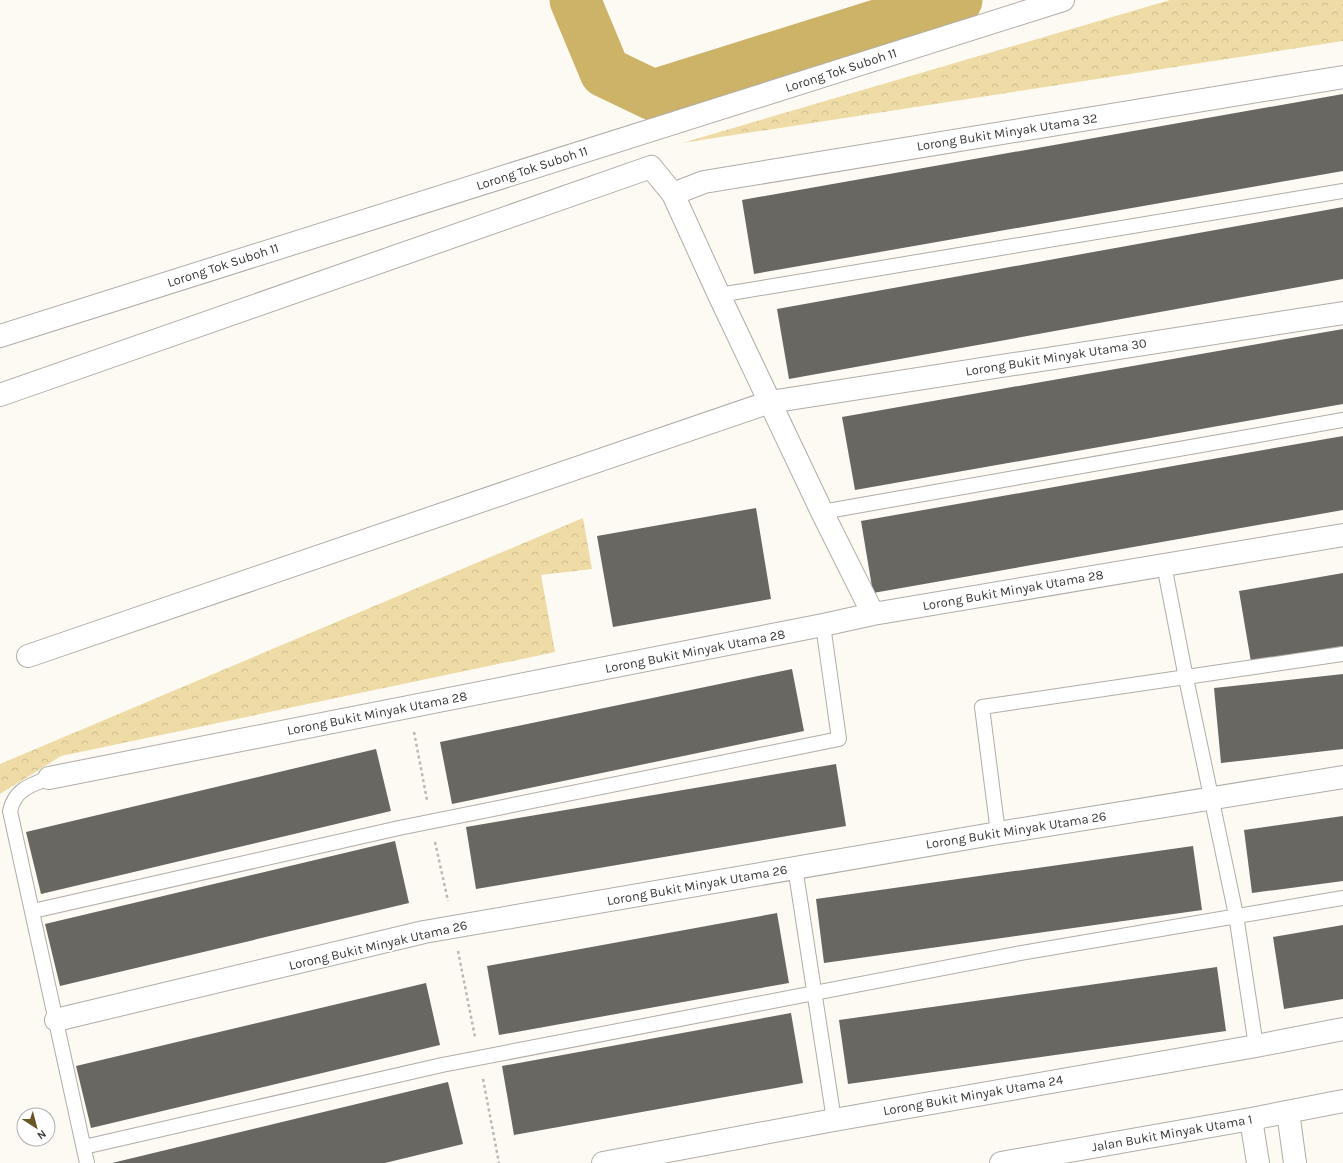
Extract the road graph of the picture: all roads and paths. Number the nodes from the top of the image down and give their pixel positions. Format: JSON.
{"nodes":[{"id":1,"x":1063,"y":0,"type":"edge"},
{"id":2,"x":1343,"y":77,"type":"edge"},
{"id":3,"x":1343,"y":191,"type":"edge"},
{"id":4,"x":673,"y":194,"type":"junction"},
{"id":5,"x":719,"y":295,"type":"junction"},
{"id":6,"x":1343,"y":313,"type":"edge"},
{"id":7,"x":0,"y":336,"type":"edge"},
{"id":8,"x":0,"y":395,"type":"edge"},
{"id":9,"x":770,"y":402,"type":"junction"},
{"id":10,"x":1343,"y":420,"type":"edge"},
{"id":11,"x":822,"y":512,"type":"junction"},
{"id":12,"x":1343,"y":535,"type":"edge"},
{"id":13,"x":1164,"y":565,"type":"junction"},
{"id":14,"x":874,"y":614,"type":"junction"},
{"id":15,"x":823,"y":626,"type":"junction"},
{"id":16,"x":1343,"y":654,"type":"edge"},
{"id":17,"x":28,"y":656,"type":"dead end"},
{"id":18,"x":1186,"y":678,"type":"junction"},
{"id":19,"x":1343,"y":777,"type":"edge"},
{"id":20,"x":49,"y":778,"type":"joint"},
{"id":21,"x":1212,"y":799,"type":"junction"},
{"id":22,"x":998,"y":833,"type":"junction"},
{"id":23,"x":795,"y":868,"type":"junction"},
{"id":24,"x":1343,"y":898,"type":"edge"},
{"id":25,"x":33,"y":911,"type":"junction"},
{"id":26,"x":1236,"y":916,"type":"junction"},
{"id":27,"x":814,"y":993,"type":"junction"},
{"id":28,"x":56,"y":1020,"type":"junction"},
{"id":29,"x":1343,"y":1028,"type":"edge"},
{"id":30,"x":1256,"y":1046,"type":"junction"},
{"id":31,"x":1343,"y":1101,"type":"edge"},
{"id":32,"x":1288,"y":1112,"type":"junction"},
{"id":33,"x":1251,"y":1119,"type":"junction"},
{"id":34,"x":834,"y":1120,"type":"junction"},
{"id":35,"x":84,"y":1147,"type":"junction"},
{"id":36,"x":87,"y":1163,"type":"edge"},
{"id":37,"x":604,"y":1163,"type":"edge"},
{"id":38,"x":1001,"y":1163,"type":"edge"},
{"id":39,"x":1258,"y":1163,"type":"edge"},
{"id":40,"x":1296,"y":1163,"type":"edge"}],
"edges":[{"from":1,"to":7,"type":"street","name":"Lorong Tok Suboh 11"},
{"from":2,"to":4,"type":"street","name":"Lorong Bukit Minyak Utama 32"},
{"from":3,"to":5,"type":"lane"},
{"from":4,"to":5,"type":"street"},
{"from":4,"to":8,"type":"street"},
{"from":5,"to":9,"type":"street"},
{"from":6,"to":9,"type":"street","name":"Lorong Bukit Minyak Utama 30"},
{"from":9,"to":11,"type":"street"},
{"from":9,"to":17,"type":"street","name":"Lorong Bukit Minyak Utama 30"},
{"from":10,"to":11,"type":"lane"},
{"from":11,"to":14,"type":"street"},
{"from":12,"to":13,"type":"street","name":"Lorong Bukit Minyak Utama 28"},
{"from":13,"to":14,"type":"street","name":"Lorong Bukit Minyak Utama 28"},
{"from":13,"to":18,"type":"lane"},
{"from":14,"to":15,"type":"street","name":"Lorong Bukit Minyak Utama 28"},
{"from":15,"to":20,"type":"street","name":"Lorong Bukit Minyak Utama 28"},
{"from":15,"to":25,"type":"lane"},
{"from":16,"to":18,"type":"lane"},
{"from":18,"to":21,"type":"lane"},
{"from":18,"to":22,"type":"lane"},
{"from":19,"to":21,"type":"street","name":"Lorong Bukit Minyak Utama 26"},
{"from":20,"to":25,"type":"lane"},
{"from":21,"to":22,"type":"street","name":"Lorong Bukit Minyak Utama 26"},
{"from":21,"to":26,"type":"lane"},
{"from":22,"to":23,"type":"street","name":"Lorong Bukit Minyak Utama 26"},
{"from":23,"to":27,"type":"lane"},
{"from":23,"to":28,"type":"street","name":"Lorong Bukit Minyak Utama 26"},
{"from":24,"to":26,"type":"lane"},
{"from":25,"to":28,"type":"lane"},
{"from":26,"to":27,"type":"lane"},
{"from":26,"to":30,"type":"lane"},
{"from":27,"to":34,"type":"lane"},
{"from":27,"to":35,"type":"lane"},
{"from":28,"to":35,"type":"lane"},
{"from":29,"to":30,"type":"street","name":"Lorong Bukit Minyak Utama 24"},
{"from":30,"to":34,"type":"street","name":"Lorong Bukit Minyak Utama 24"},
{"from":31,"to":32,"type":"street","name":"Jalan Bukit Minyak Utama 1"},
{"from":32,"to":33,"type":"street","name":"Jalan Bukit Minyak Utama 1"},
{"from":32,"to":40,"type":"street"},
{"from":33,"to":38,"type":"street","name":"Jalan Bukit Minyak Utama 1"},
{"from":33,"to":39,"type":"street"},
{"from":34,"to":37,"type":"street","name":"Lorong Bukit Minyak Utama 24"},
{"from":35,"to":36,"type":"lane"}]}
